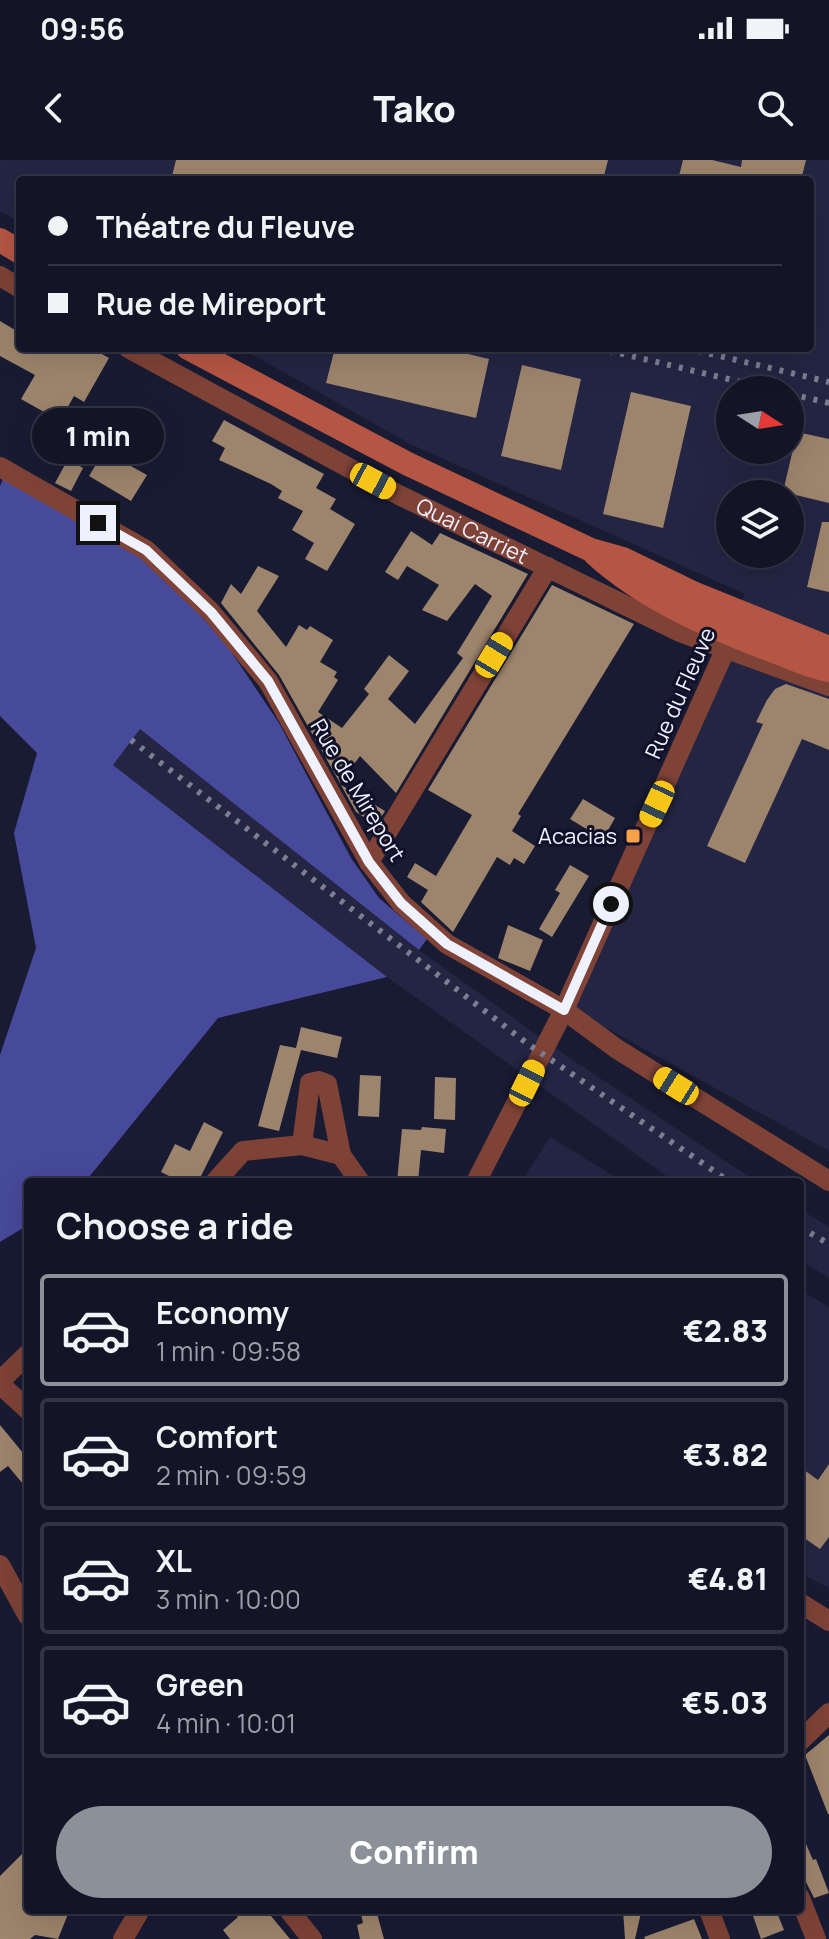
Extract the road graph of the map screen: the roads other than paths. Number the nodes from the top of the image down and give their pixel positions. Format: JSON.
{"nodes":[{"id":1,"x":135,"y":352,"type":"edge"},
{"id":2,"x":196,"y":352,"type":"edge"},
{"id":3,"x":0,"y":467,"type":"edge"},
{"id":4,"x":548,"y":567,"type":"junction"},
{"id":5,"x":733,"y":632,"type":"junction"},
{"id":6,"x":829,"y":648,"type":"edge"},
{"id":7,"x":829,"y":670,"type":"edge"},
{"id":8,"x":829,"y":686,"type":"edge"},
{"id":9,"x":369,"y":862,"type":"junction"},
{"id":10,"x":564,"y":1010,"type":"junction"},
{"id":11,"x":302,"y":1145,"type":"junction"},
{"id":12,"x":341,"y":1155,"type":"junction"},
{"id":13,"x":219,"y":1178,"type":"edge"},
{"id":14,"x":357,"y":1178,"type":"edge"},
{"id":15,"x":478,"y":1178,"type":"edge"},
{"id":16,"x":829,"y":1181,"type":"edge"},
{"id":17,"x":24,"y":1358,"type":"edge"},
{"id":18,"x":0,"y":1383,"type":"edge"},
{"id":19,"x":24,"y":1406,"type":"edge"},
{"id":20,"x":0,"y":1565,"type":"edge"},
{"id":21,"x":804,"y":1605,"type":"edge"},
{"id":22,"x":24,"y":1609,"type":"edge"},
{"id":23,"x":829,"y":1621,"type":"edge"},
{"id":24,"x":829,"y":1713,"type":"edge"},
{"id":25,"x":804,"y":1737,"type":"edge"},
{"id":26,"x":804,"y":1908,"type":"edge"},
{"id":27,"x":138,"y":1914,"type":"edge"},
{"id":28,"x":292,"y":1914,"type":"edge"},
{"id":29,"x":711,"y":1914,"type":"edge"},
{"id":30,"x":123,"y":1939,"type":"edge"},
{"id":31,"x":312,"y":1939,"type":"edge"},
{"id":32,"x":720,"y":1939,"type":"edge"},
{"id":33,"x":816,"y":1939,"type":"edge"}],
"edges":[{"from":1,"to":4,"type":"street","name":"Quai Carriet"},
{"from":2,"to":5,"type":"main road","name":"Quai Carriet"},
{"from":3,"to":9,"type":"street","name":"Rue de Mireport"},
{"from":4,"to":5,"type":"street","name":"Quai Carriet"},
{"from":4,"to":9,"type":"street"},
{"from":5,"to":6,"type":"main road","name":"Quai Carriet"},
{"from":5,"to":7,"type":"main road","name":"Quai Carriet"},
{"from":5,"to":8,"type":"street","name":"Quai Carriet"},
{"from":5,"to":10,"type":"street","name":"Rue du Fleuve"},
{"from":9,"to":10,"type":"street","name":"Rue de Mireport"},
{"from":10,"to":15,"type":"street","name":"Rue du Fleuve"},
{"from":10,"to":16,"type":"street","name":"Rue de Mireport"},
{"from":11,"to":12,"type":"street"},
{"from":11,"to":12,"type":"street"},
{"from":11,"to":13,"type":"street"},
{"from":12,"to":14,"type":"street"},
{"from":17,"to":18,"type":"street"},
{"from":18,"to":19,"type":"street"},
{"from":20,"to":22,"type":"street"},
{"from":21,"to":23,"type":"street"},
{"from":24,"to":25,"type":"street"},
{"from":26,"to":33,"type":"street"},
{"from":27,"to":30,"type":"street"},
{"from":28,"to":31,"type":"street"},
{"from":29,"to":32,"type":"street"}]}
